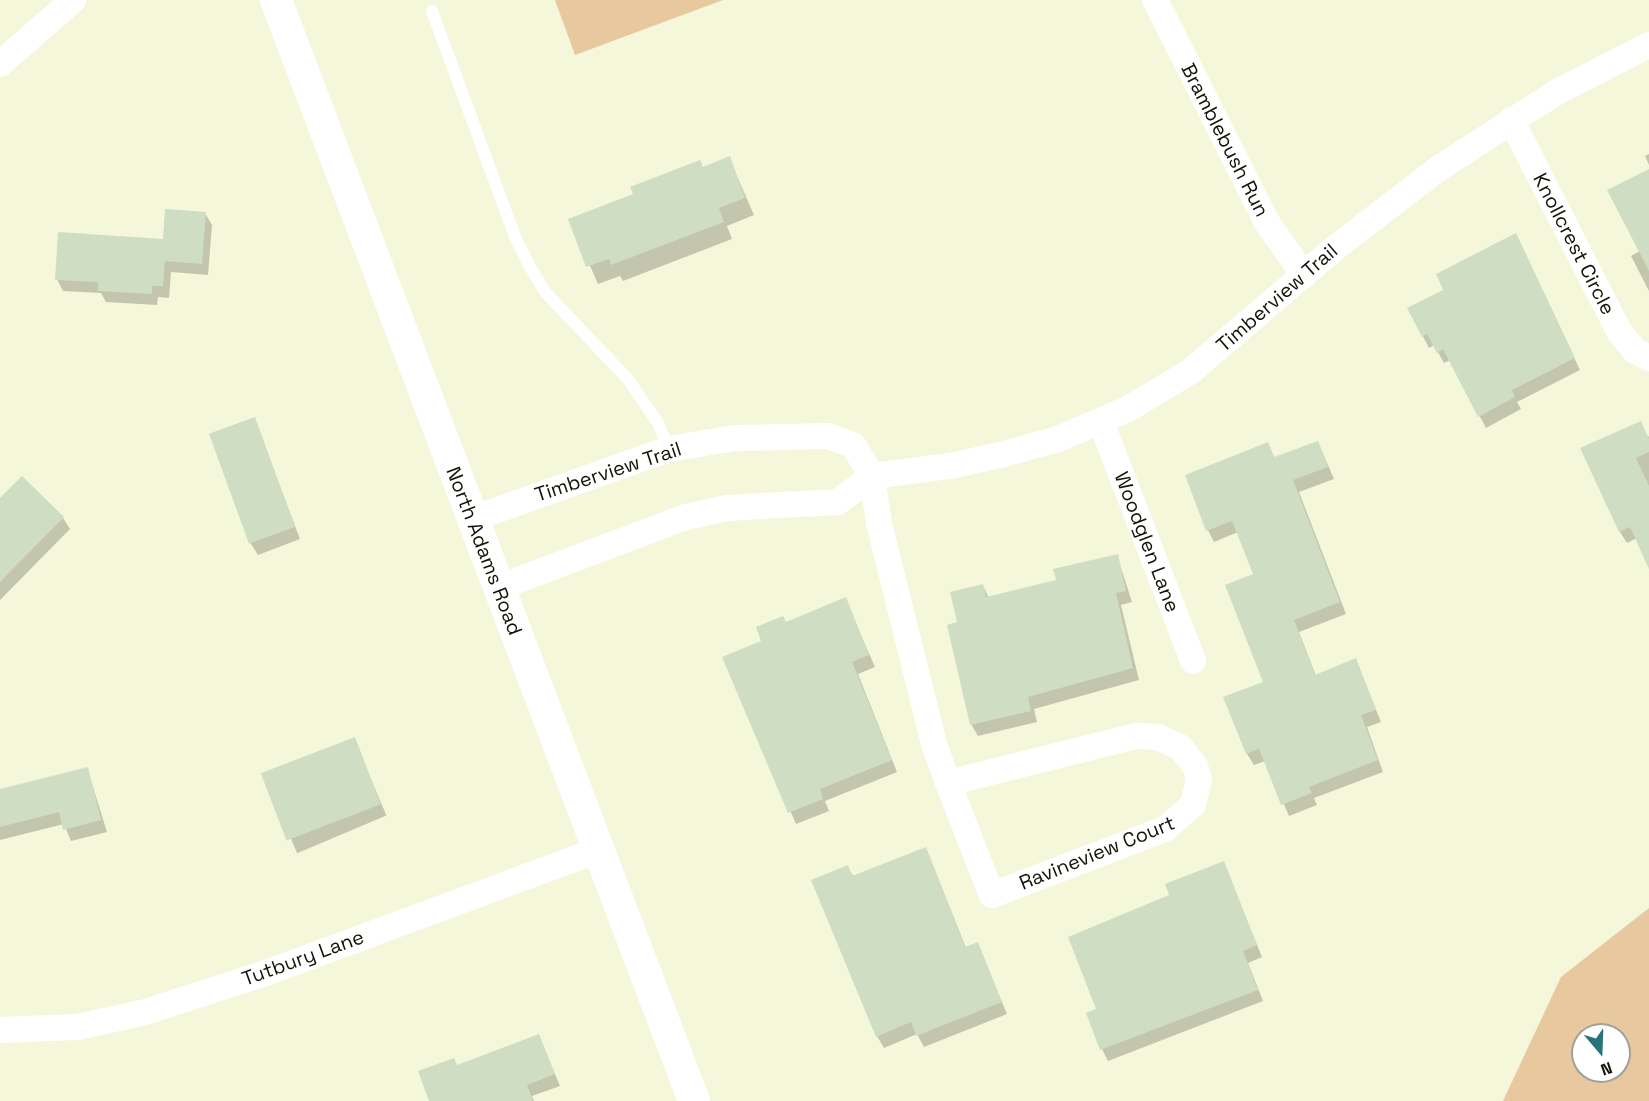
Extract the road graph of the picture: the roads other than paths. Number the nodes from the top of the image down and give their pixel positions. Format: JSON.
{"nodes":[{"id":1,"x":73,"y":0,"type":"edge"},
{"id":2,"x":276,"y":0,"type":"edge"},
{"id":3,"x":1155,"y":0,"type":"edge"},
{"id":4,"x":432,"y":11,"type":"dead end"},
{"id":5,"x":1649,"y":45,"type":"edge"},
{"id":6,"x":0,"y":64,"type":"edge"},
{"id":7,"x":1511,"y":120,"type":"junction"},
{"id":8,"x":1304,"y":275,"type":"junction"},
{"id":9,"x":1649,"y":358,"type":"edge"},
{"id":10,"x":1101,"y":422,"type":"junction"},
{"id":11,"x":669,"y":449,"type":"junction"},
{"id":12,"x":873,"y":476,"type":"junction"},
{"id":13,"x":472,"y":519,"type":"junction"},
{"id":14,"x":497,"y":588,"type":"junction"},
{"id":15,"x":1192,"y":661,"type":"dead end"},
{"id":16,"x":948,"y":783,"type":"junction"},
{"id":17,"x":598,"y":850,"type":"junction"},
{"id":18,"x":0,"y":1030,"type":"edge"},
{"id":19,"x":694,"y":1101,"type":"edge"}],
"edges":[{"from":1,"to":6,"type":"street"},
{"from":2,"to":13,"type":"street","name":"North Adams Road"},
{"from":3,"to":8,"type":"street","name":"Bramblebush Run"},
{"from":4,"to":11,"type":"lane"},
{"from":5,"to":7,"type":"street","name":"Timberview Trail"},
{"from":7,"to":8,"type":"street","name":"Timberview Trail"},
{"from":7,"to":9,"type":"street","name":"Knollcrest Circle"},
{"from":8,"to":10,"type":"street","name":"Timberview Trail"},
{"from":10,"to":12,"type":"street","name":"Timberview Trail"},
{"from":10,"to":15,"type":"street","name":"Woodglen Lane"},
{"from":11,"to":12,"type":"street","name":"Timberview Trail"},
{"from":11,"to":13,"type":"street","name":"Timberview Trail"},
{"from":12,"to":14,"type":"street","name":"Timberview Trail"},
{"from":12,"to":16,"type":"street","name":"Ravineview Court"},
{"from":13,"to":14,"type":"street","name":"North Adams Road"},
{"from":14,"to":17,"type":"street","name":"North Adams Road"},
{"from":16,"to":16,"type":"street","name":"Ravineview Court"},
{"from":17,"to":18,"type":"street","name":"Tutbury Lane"},
{"from":17,"to":19,"type":"street","name":"North Adams Road"}]}
